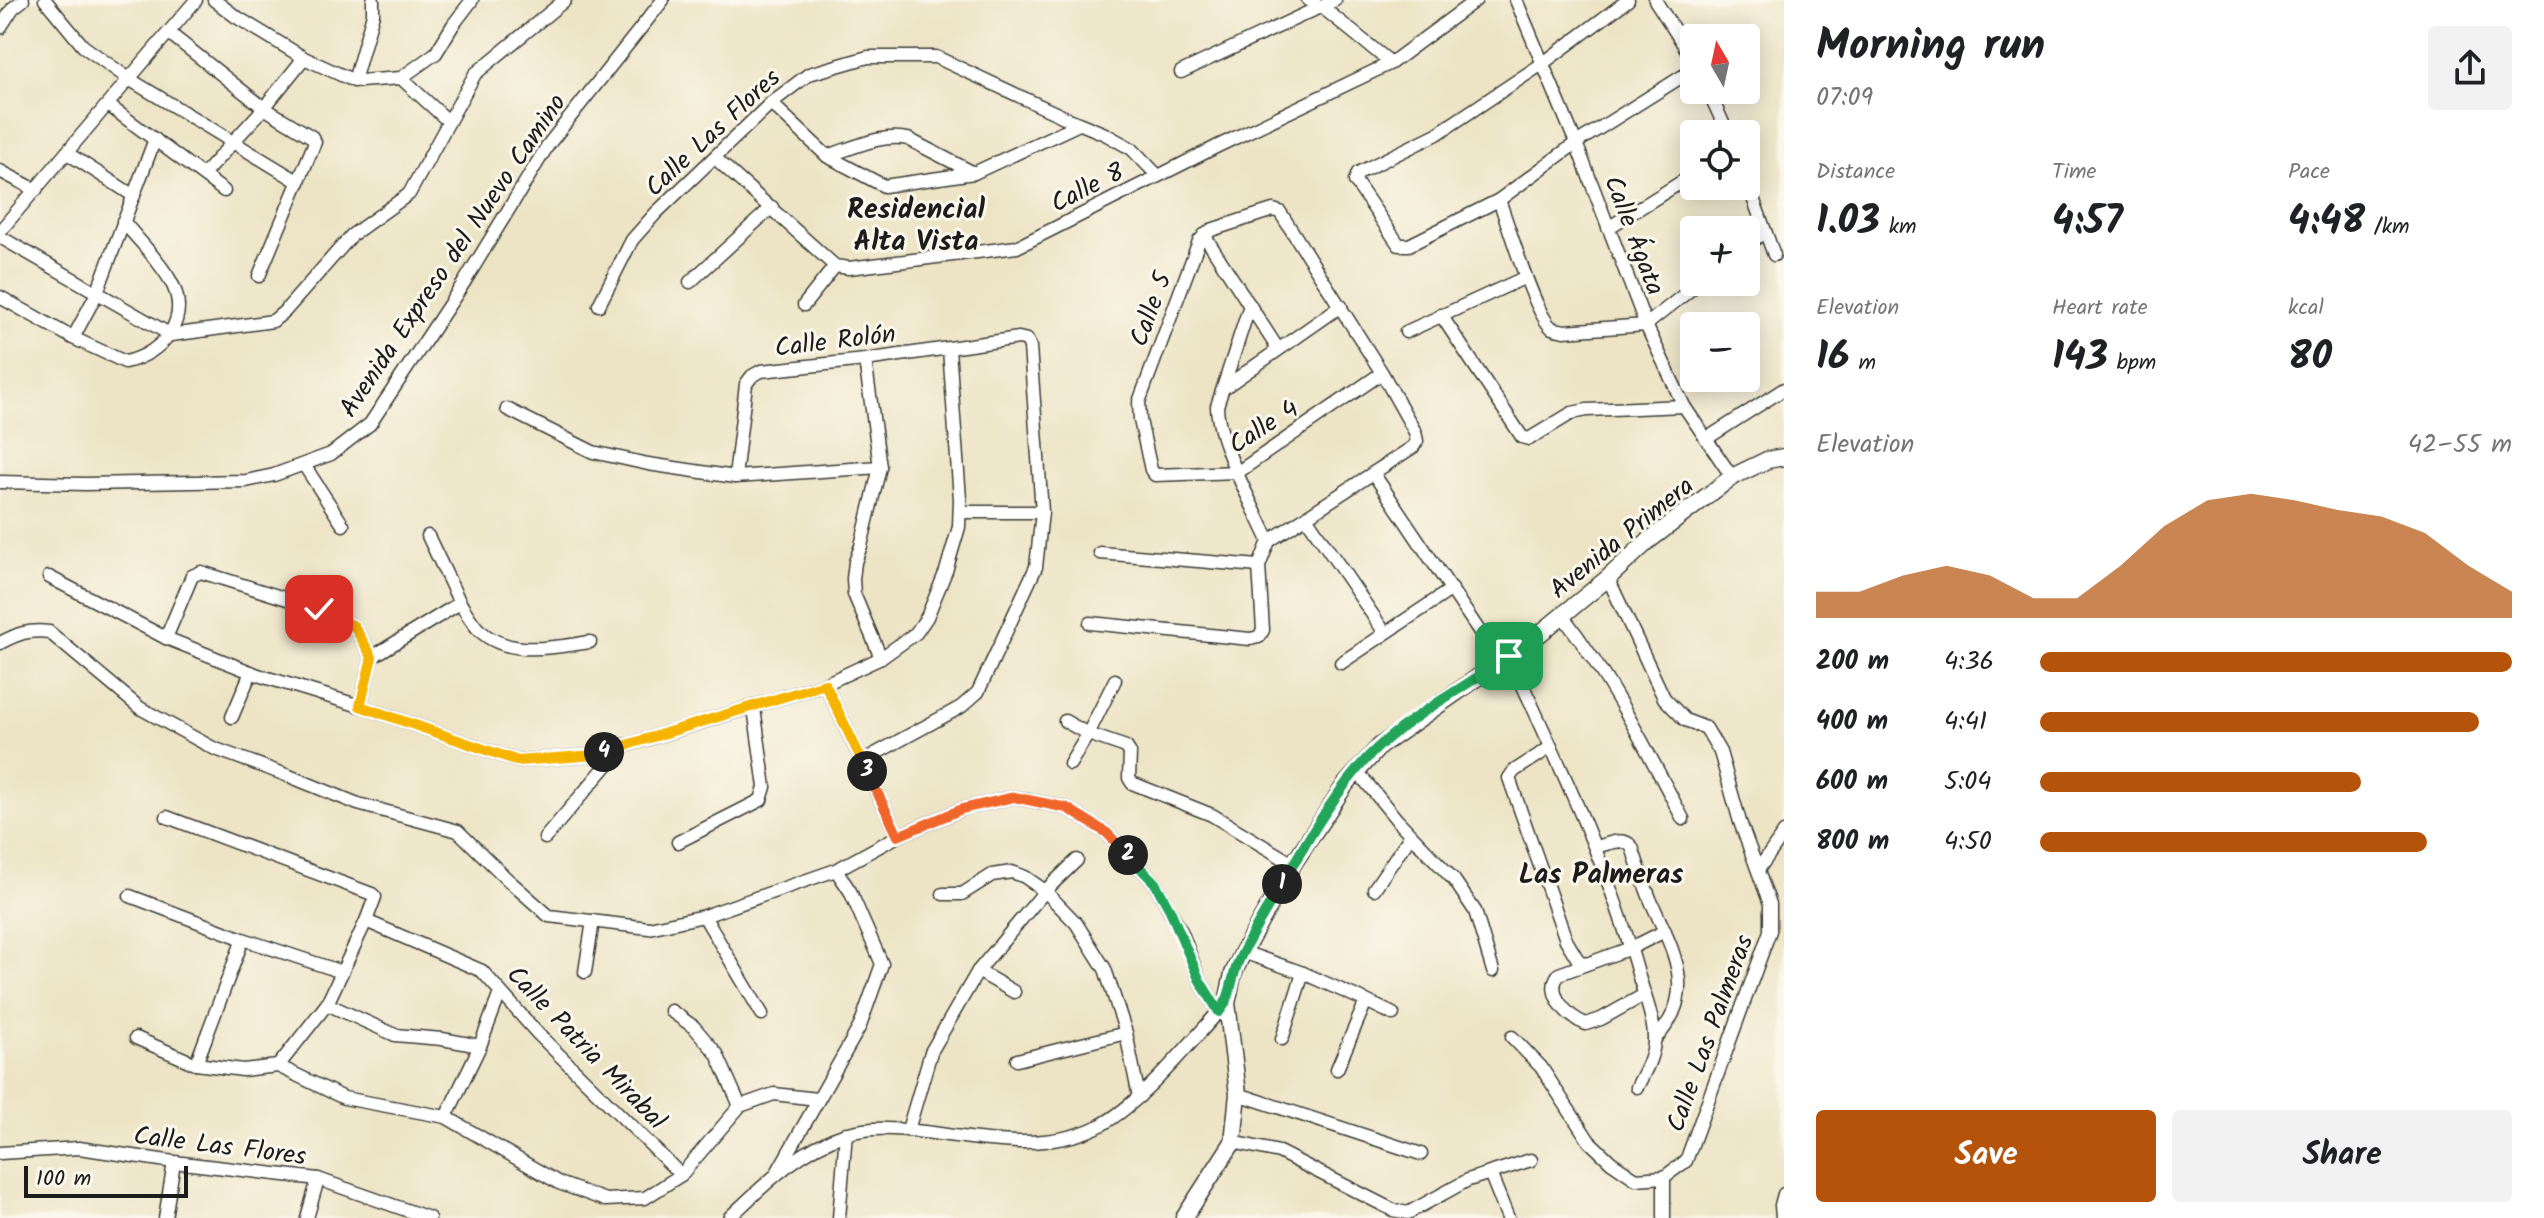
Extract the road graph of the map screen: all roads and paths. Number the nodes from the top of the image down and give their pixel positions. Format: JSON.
{"nodes":[{"id":1,"x":45,"y":0,"type":"edge"},
{"id":2,"x":196,"y":0,"type":"edge"},
{"id":3,"x":214,"y":0,"type":"edge"},
{"id":4,"x":373,"y":0,"type":"edge"},
{"id":5,"x":472,"y":0,"type":"edge"},
{"id":6,"x":565,"y":0,"type":"edge"},
{"id":7,"x":663,"y":0,"type":"edge"},
{"id":8,"x":1308,"y":0,"type":"edge"},
{"id":9,"x":1335,"y":0,"type":"edge"},
{"id":10,"x":1476,"y":0,"type":"edge"},
{"id":11,"x":1516,"y":0,"type":"edge"},
{"id":12,"x":1628,"y":0,"type":"edge"},
{"id":13,"x":1655,"y":0,"type":"edge"},
{"id":14,"x":14,"y":3,"type":"edge"},
{"id":15,"x":1322,"y":7,"type":"junction"},
{"id":16,"x":0,"y":28,"type":"edge"},
{"id":17,"x":169,"y":33,"type":"junction"},
{"id":18,"x":1680,"y":39,"type":"edge"},
{"id":19,"x":304,"y":58,"type":"junction"},
{"id":20,"x":1391,"y":63,"type":"junction"},
{"id":21,"x":1542,"y":64,"type":"junction"},
{"id":22,"x":1181,"y":72,"type":"dead end"},
{"id":23,"x":401,"y":78,"type":"junction"},
{"id":24,"x":1680,"y":78,"type":"edge"},
{"id":25,"x":129,"y":79,"type":"junction"},
{"id":26,"x":354,"y":81,"type":"junction"},
{"id":27,"x":771,"y":103,"type":"junction"},
{"id":28,"x":108,"y":105,"type":"junction"},
{"id":29,"x":264,"y":108,"type":"junction"},
{"id":30,"x":448,"y":121,"type":"junction"},
{"id":31,"x":1079,"y":124,"type":"junction"},
{"id":32,"x":155,"y":139,"type":"junction"},
{"id":33,"x":233,"y":143,"type":"junction"},
{"id":34,"x":1576,"y":143,"type":"junction"},
{"id":35,"x":67,"y":153,"type":"junction"},
{"id":36,"x":827,"y":156,"type":"junction"},
{"id":37,"x":715,"y":158,"type":"junction"},
{"id":38,"x":0,"y":171,"type":"edge"},
{"id":39,"x":974,"y":173,"type":"junction"},
{"id":40,"x":203,"y":175,"type":"junction"},
{"id":41,"x":1158,"y":176,"type":"junction"},
{"id":42,"x":299,"y":182,"type":"junction"},
{"id":43,"x":1680,"y":183,"type":"edge"},
{"id":44,"x":36,"y":190,"type":"junction"},
{"id":45,"x":224,"y":191,"type":"dead end"},
{"id":46,"x":134,"y":196,"type":"junction"},
{"id":47,"x":1499,"y":200,"type":"junction"},
{"id":48,"x":1754,"y":200,"type":"edge"},
{"id":49,"x":772,"y":207,"type":"junction"},
{"id":50,"x":123,"y":221,"type":"junction"},
{"id":51,"x":1608,"y":228,"type":"junction"},
{"id":52,"x":1765,"y":231,"type":"junction"},
{"id":53,"x":0,"y":234,"type":"edge"},
{"id":54,"x":1204,"y":235,"type":"junction"},
{"id":55,"x":1760,"y":235,"type":"edge"},
{"id":56,"x":1774,"y":255,"type":"dead end"},
{"id":57,"x":835,"y":266,"type":"junction"},
{"id":58,"x":259,"y":276,"type":"dead end"},
{"id":59,"x":1526,"y":277,"type":"junction"},
{"id":60,"x":690,"y":282,"type":"dead end"},
{"id":61,"x":96,"y":295,"type":"junction"},
{"id":62,"x":1682,"y":296,"type":"edge"},
{"id":63,"x":0,"y":297,"type":"edge"},
{"id":64,"x":599,"y":305,"type":"dead end"},
{"id":65,"x":804,"y":305,"type":"dead end"},
{"id":66,"x":1250,"y":305,"type":"junction"},
{"id":67,"x":1341,"y":306,"type":"junction"},
{"id":68,"x":1441,"y":315,"type":"junction"},
{"id":69,"x":1646,"y":325,"type":"junction"},
{"id":70,"x":1406,"y":332,"type":"dead end"},
{"id":71,"x":171,"y":335,"type":"junction"},
{"id":72,"x":73,"y":338,"type":"junction"},
{"id":73,"x":949,"y":349,"type":"junction"},
{"id":74,"x":1278,"y":349,"type":"junction"},
{"id":75,"x":865,"y":360,"type":"junction"},
{"id":76,"x":1382,"y":373,"type":"junction"},
{"id":77,"x":1225,"y":387,"type":"junction"},
{"id":78,"x":1784,"y":389,"type":"edge"},
{"id":79,"x":1684,"y":406,"type":"junction"},
{"id":80,"x":507,"y":409,"type":"dead end"},
{"id":81,"x":1706,"y":439,"type":"junction"},
{"id":82,"x":1784,"y":457,"type":"edge"},
{"id":83,"x":304,"y":465,"type":"junction"},
{"id":84,"x":880,"y":467,"type":"junction"},
{"id":85,"x":1238,"y":472,"type":"junction"},
{"id":86,"x":1373,"y":473,"type":"junction"},
{"id":87,"x":1155,"y":475,"type":"joint"},
{"id":88,"x":735,"y":477,"type":"junction"},
{"id":89,"x":1732,"y":477,"type":"junction"},
{"id":90,"x":0,"y":482,"type":"edge"},
{"id":91,"x":961,"y":512,"type":"junction"},
{"id":92,"x":1042,"y":512,"type":"junction"},
{"id":93,"x":1306,"y":517,"type":"junction"},
{"id":94,"x":343,"y":525,"type":"dead end"},
{"id":95,"x":428,"y":536,"type":"dead end"},
{"id":96,"x":1269,"y":541,"type":"junction"},
{"id":97,"x":1100,"y":553,"type":"dead end"},
{"id":98,"x":1259,"y":566,"type":"junction"},
{"id":99,"x":49,"y":577,"type":"dead end"},
{"id":100,"x":1608,"y":578,"type":"junction"},
{"id":101,"x":1452,"y":589,"type":"junction"},
{"id":102,"x":460,"y":603,"type":"junction"},
{"id":103,"x":1562,"y":615,"type":"junction"},
{"id":104,"x":1090,"y":623,"type":"dead end"},
{"id":105,"x":1385,"y":633,"type":"junction"},
{"id":106,"x":166,"y":638,"type":"junction"},
{"id":107,"x":590,"y":642,"type":"dead end"},
{"id":108,"x":0,"y":643,"type":"edge"},
{"id":109,"x":372,"y":657,"type":"junction"},
{"id":110,"x":881,"y":658,"type":"junction"},
{"id":111,"x":1504,"y":659,"type":"junction"},
{"id":112,"x":1341,"y":663,"type":"dead end"},
{"id":113,"x":251,"y":672,"type":"junction"},
{"id":114,"x":1115,"y":680,"type":"dead end"},
{"id":115,"x":825,"y":684,"type":"junction"},
{"id":116,"x":360,"y":706,"type":"junction"},
{"id":117,"x":754,"y":708,"type":"junction"},
{"id":118,"x":232,"y":717,"type":"dead end"},
{"id":119,"x":1065,"y":721,"type":"dead end"},
{"id":120,"x":1088,"y":734,"type":"junction"},
{"id":121,"x":624,"y":745,"type":"junction"},
{"id":122,"x":1551,"y":747,"type":"junction"},
{"id":123,"x":862,"y":761,"type":"junction"},
{"id":124,"x":1070,"y":764,"type":"dead end"},
{"id":125,"x":1356,"y":770,"type":"junction"},
{"id":126,"x":167,"y":817,"type":"dead end"},
{"id":127,"x":1683,"y":819,"type":"dead end"},
{"id":128,"x":1784,"y":833,"type":"edge"},
{"id":129,"x":1411,"y":835,"type":"junction"},
{"id":130,"x":898,"y":836,"type":"junction"},
{"id":131,"x":545,"y":838,"type":"dead end"},
{"id":132,"x":678,"y":842,"type":"dead end"},
{"id":133,"x":1596,"y":847,"type":"junction"},
{"id":134,"x":1077,"y":860,"type":"dead end"},
{"id":135,"x":1293,"y":864,"type":"junction"},
{"id":136,"x":836,"y":870,"type":"junction"},
{"id":137,"x":1758,"y":870,"type":"junction"},
{"id":138,"x":1374,"y":889,"type":"dead end"},
{"id":139,"x":1045,"y":891,"type":"junction"},
{"id":140,"x":943,"y":894,"type":"dead end"},
{"id":141,"x":130,"y":896,"type":"dead end"},
{"id":142,"x":704,"y":916,"type":"junction"},
{"id":143,"x":366,"y":921,"type":"junction"},
{"id":144,"x":593,"y":921,"type":"junction"},
{"id":145,"x":1665,"y":931,"type":"junction"},
{"id":146,"x":243,"y":939,"type":"junction"},
{"id":147,"x":1631,"y":948,"type":"junction"},
{"id":148,"x":1243,"y":952,"type":"junction"},
{"id":149,"x":1585,"y":964,"type":"junction"},
{"id":150,"x":978,"y":971,"type":"junction"},
{"id":151,"x":1493,"y":971,"type":"dead end"},
{"id":152,"x":342,"y":972,"type":"junction"},
{"id":153,"x":585,"y":972,"type":"dead end"},
{"id":154,"x":1303,"y":973,"type":"junction"},
{"id":155,"x":1014,"y":992,"type":"dead end"},
{"id":156,"x":500,"y":993,"type":"junction"},
{"id":157,"x":1644,"y":995,"type":"junction"},
{"id":158,"x":1366,"y":1001,"type":"junction"},
{"id":159,"x":327,"y":1004,"type":"junction"},
{"id":160,"x":1223,"y":1008,"type":"junction"},
{"id":161,"x":671,"y":1011,"type":"dead end"},
{"id":162,"x":762,"y":1014,"type":"dead end"},
{"id":163,"x":1393,"y":1014,"type":"dead end"},
{"id":164,"x":1126,"y":1033,"type":"junction"},
{"id":165,"x":1512,"y":1037,"type":"dead end"},
{"id":166,"x":136,"y":1038,"type":"dead end"},
{"id":167,"x":1282,"y":1039,"type":"dead end"},
{"id":168,"x":1654,"y":1040,"type":"junction"},
{"id":169,"x":480,"y":1046,"type":"junction"},
{"id":170,"x":1017,"y":1060,"type":"dead end"},
{"id":171,"x":196,"y":1064,"type":"junction"},
{"id":172,"x":278,"y":1066,"type":"junction"},
{"id":173,"x":1337,"y":1069,"type":"dead end"},
{"id":174,"x":1637,"y":1087,"type":"dead end"},
{"id":175,"x":1238,"y":1094,"type":"junction"},
{"id":176,"x":1139,"y":1097,"type":"junction"},
{"id":177,"x":817,"y":1099,"type":"junction"},
{"id":178,"x":740,"y":1106,"type":"junction"},
{"id":179,"x":446,"y":1117,"type":"junction"},
{"id":180,"x":908,"y":1130,"type":"junction"},
{"id":181,"x":846,"y":1133,"type":"junction"},
{"id":182,"x":1233,"y":1142,"type":"junction"},
{"id":183,"x":0,"y":1153,"type":"edge"},
{"id":184,"x":1421,"y":1154,"type":"dead end"},
{"id":185,"x":1531,"y":1160,"type":"dead end"},
{"id":186,"x":174,"y":1162,"type":"junction"},
{"id":187,"x":776,"y":1173,"type":"junction"},
{"id":188,"x":1490,"y":1173,"type":"junction"},
{"id":189,"x":681,"y":1175,"type":"junction"},
{"id":190,"x":1664,"y":1177,"type":"junction"},
{"id":191,"x":318,"y":1179,"type":"junction"},
{"id":192,"x":1784,"y":1194,"type":"edge"},
{"id":193,"x":165,"y":1218,"type":"edge"},
{"id":194,"x":307,"y":1218,"type":"edge"},
{"id":195,"x":429,"y":1218,"type":"edge"},
{"id":196,"x":729,"y":1218,"type":"edge"},
{"id":197,"x":839,"y":1218,"type":"edge"},
{"id":198,"x":1184,"y":1218,"type":"edge"},
{"id":199,"x":1508,"y":1218,"type":"edge"},
{"id":200,"x":1664,"y":1218,"type":"edge"},
{"id":201,"x":1782,"y":1218,"type":"edge"}],
"edges":[{"from":1,"to":25,"type":"street"},
{"from":2,"to":17,"type":"street"},
{"from":3,"to":19,"type":"street"},
{"from":4,"to":26,"type":"street"},
{"from":5,"to":23,"type":"street"},
{"from":6,"to":30,"type":"street"},
{"from":7,"to":83,"type":"street","name":"Avenida Expreso del Nuevo Camino"},
{"from":8,"to":15,"type":"street"},
{"from":9,"to":15,"type":"street"},
{"from":10,"to":20,"type":"street","name":"Calle 8"},
{"from":11,"to":21,"type":"street","name":"Calle Ágata"},
{"from":12,"to":21,"type":"street"},
{"from":13,"to":18,"type":"street"},
{"from":14,"to":16,"type":"street"},
{"from":15,"to":20,"type":"street"},
{"from":15,"to":22,"type":"street"},
{"from":17,"to":25,"type":"street"},
{"from":17,"to":29,"type":"street"},
{"from":19,"to":26,"type":"street"},
{"from":19,"to":29,"type":"street"},
{"from":20,"to":41,"type":"street","name":"Calle 8"},
{"from":21,"to":34,"type":"street","name":"Calle Ágata"},
{"from":21,"to":47,"type":"street"},
{"from":23,"to":26,"type":"street"},
{"from":23,"to":30,"type":"street"},
{"from":24,"to":34,"type":"street"},
{"from":25,"to":28,"type":"street"},
{"from":25,"to":33,"type":"street"},
{"from":27,"to":31,"type":"street","name":"Calle Las Flores"},
{"from":27,"to":36,"type":"street"},
{"from":27,"to":37,"type":"street","name":"Calle Las Flores"},
{"from":28,"to":32,"type":"street"},
{"from":28,"to":35,"type":"street"},
{"from":29,"to":33,"type":"street"},
{"from":29,"to":42,"type":"street"},
{"from":30,"to":71,"type":"street"},
{"from":31,"to":39,"type":"street"},
{"from":31,"to":41,"type":"street","name":"Calle Las Flores"},
{"from":32,"to":40,"type":"street"},
{"from":32,"to":46,"type":"street"},
{"from":33,"to":40,"type":"street"},
{"from":33,"to":42,"type":"street"},
{"from":34,"to":47,"type":"street"},
{"from":34,"to":51,"type":"street","name":"Calle Ágata"},
{"from":35,"to":44,"type":"street"},
{"from":35,"to":46,"type":"street"},
{"from":36,"to":39,"type":"street"},
{"from":36,"to":39,"type":"street"},
{"from":37,"to":49,"type":"street"},
{"from":37,"to":64,"type":"street","name":"Calle Las Flores"},
{"from":38,"to":44,"type":"street"},
{"from":40,"to":45,"type":"street"},
{"from":41,"to":57,"type":"street","name":"Calle 8"},
{"from":42,"to":58,"type":"street"},
{"from":43,"to":51,"type":"street"},
{"from":44,"to":53,"type":"street"},
{"from":46,"to":50,"type":"street"},
{"from":47,"to":59,"type":"street"},
{"from":48,"to":52,"type":"street"},
{"from":49,"to":57,"type":"street"},
{"from":49,"to":60,"type":"street"},
{"from":50,"to":61,"type":"street"},
{"from":50,"to":71,"type":"street"},
{"from":51,"to":69,"type":"street","name":"Calle Ágata"},
{"from":52,"to":55,"type":"street"},
{"from":52,"to":56,"type":"street"},
{"from":53,"to":61,"type":"street"},
{"from":54,"to":66,"type":"street"},
{"from":54,"to":67,"type":"street"},
{"from":54,"to":87,"type":"street","name":"Calle 5"},
{"from":57,"to":65,"type":"street"},
{"from":59,"to":68,"type":"street"},
{"from":59,"to":69,"type":"street"},
{"from":61,"to":71,"type":"street"},
{"from":61,"to":72,"type":"street"},
{"from":62,"to":69,"type":"street"},
{"from":63,"to":72,"type":"street"},
{"from":66,"to":74,"type":"street"},
{"from":66,"to":77,"type":"street"},
{"from":67,"to":74,"type":"street"},
{"from":67,"to":76,"type":"street"},
{"from":68,"to":70,"type":"street"},
{"from":68,"to":79,"type":"street"},
{"from":69,"to":79,"type":"street","name":"Calle Ágata"},
{"from":71,"to":72,"type":"street"},
{"from":73,"to":75,"type":"street","name":"Calle Rolón"},
{"from":73,"to":91,"type":"street"},
{"from":73,"to":92,"type":"street","name":"Calle Rolón"},
{"from":74,"to":77,"type":"street"},
{"from":75,"to":84,"type":"street"},
{"from":75,"to":88,"type":"street","name":"Calle Rolón"},
{"from":76,"to":85,"type":"street","name":"Calle 4"},
{"from":76,"to":86,"type":"street"},
{"from":77,"to":85,"type":"street"},
{"from":78,"to":81,"type":"street"},
{"from":79,"to":81,"type":"street","name":"Calle Ágata"},
{"from":80,"to":88,"type":"street"},
{"from":81,"to":89,"type":"street","name":"Calle Ágata"},
{"from":82,"to":89,"type":"main road","name":"Avenida Primera"},
{"from":83,"to":90,"type":"street","name":"Avenida Expreso del Nuevo Camino"},
{"from":83,"to":94,"type":"street"},
{"from":84,"to":88,"type":"street"},
{"from":84,"to":110,"type":"street"},
{"from":85,"to":87,"type":"street","name":"Calle 4"},
{"from":85,"to":96,"type":"street"},
{"from":86,"to":93,"type":"street"},
{"from":86,"to":101,"type":"street"},
{"from":89,"to":100,"type":"main road","name":"Avenida Primera"},
{"from":91,"to":92,"type":"street"},
{"from":91,"to":110,"type":"street"},
{"from":92,"to":123,"type":"street"},
{"from":93,"to":96,"type":"street"},
{"from":93,"to":105,"type":"street"},
{"from":95,"to":102,"type":"street"},
{"from":96,"to":98,"type":"street"},
{"from":97,"to":98,"type":"street"},
{"from":98,"to":104,"type":"street"},
{"from":99,"to":106,"type":"street"},
{"from":100,"to":103,"type":"main road","name":"Avenida Primera"},
{"from":100,"to":137,"type":"street","name":"Calle Las Palmeras"},
{"from":101,"to":105,"type":"street"},
{"from":101,"to":111,"type":"street"},
{"from":102,"to":107,"type":"street"},
{"from":102,"to":109,"type":"street"},
{"from":103,"to":111,"type":"main road","name":"Avenida Primera"},
{"from":103,"to":127,"type":"street"},
{"from":105,"to":112,"type":"street"},
{"from":106,"to":109,"type":"street"},
{"from":106,"to":113,"type":"street"},
{"from":108,"to":144,"type":"street"},
{"from":109,"to":116,"type":"street"},
{"from":110,"to":115,"type":"street"},
{"from":111,"to":122,"type":"street"},
{"from":111,"to":125,"type":"main road","name":"Avenida Primera"},
{"from":113,"to":116,"type":"street"},
{"from":113,"to":118,"type":"street"},
{"from":114,"to":120,"type":"street"},
{"from":115,"to":117,"type":"street"},
{"from":115,"to":123,"type":"street"},
{"from":116,"to":121,"type":"street"},
{"from":117,"to":121,"type":"street"},
{"from":117,"to":132,"type":"street"},
{"from":119,"to":120,"type":"street"},
{"from":120,"to":124,"type":"street"},
{"from":120,"to":135,"type":"street"},
{"from":121,"to":131,"type":"street"},
{"from":122,"to":133,"type":"street"},
{"from":122,"to":149,"type":"street"},
{"from":123,"to":130,"type":"street"},
{"from":125,"to":129,"type":"street"},
{"from":125,"to":135,"type":"main road","name":"Avenida Primera"},
{"from":126,"to":143,"type":"street"},
{"from":128,"to":137,"type":"street"},
{"from":129,"to":138,"type":"street"},
{"from":129,"to":151,"type":"street"},
{"from":130,"to":136,"type":"street"},
{"from":130,"to":160,"type":"street"},
{"from":133,"to":145,"type":"street"},
{"from":133,"to":147,"type":"street"},
{"from":134,"to":139,"type":"street"},
{"from":135,"to":148,"type":"main road","name":"Avenida Primera"},
{"from":136,"to":142,"type":"street"},
{"from":136,"to":177,"type":"street"},
{"from":137,"to":190,"type":"street","name":"Calle Las Palmeras"},
{"from":139,"to":140,"type":"street"},
{"from":139,"to":150,"type":"street"},
{"from":139,"to":164,"type":"street"},
{"from":141,"to":146,"type":"street"},
{"from":142,"to":144,"type":"street"},
{"from":142,"to":162,"type":"street"},
{"from":143,"to":152,"type":"street"},
{"from":143,"to":156,"type":"street","name":"Calle Patria Mirabal"},
{"from":144,"to":153,"type":"street"},
{"from":145,"to":147,"type":"street"},
{"from":145,"to":168,"type":"street"},
{"from":146,"to":152,"type":"street"},
{"from":146,"to":171,"type":"street"},
{"from":147,"to":149,"type":"street"},
{"from":147,"to":157,"type":"street"},
{"from":148,"to":154,"type":"street"},
{"from":148,"to":160,"type":"main road","name":"Avenida Primera"},
{"from":149,"to":157,"type":"street"},
{"from":150,"to":155,"type":"street"},
{"from":150,"to":180,"type":"street"},
{"from":152,"to":159,"type":"street"},
{"from":154,"to":158,"type":"street"},
{"from":154,"to":167,"type":"street"},
{"from":156,"to":169,"type":"street"},
{"from":156,"to":189,"type":"street","name":"Calle Patria Mirabal"},
{"from":157,"to":168,"type":"street"},
{"from":158,"to":163,"type":"street"},
{"from":158,"to":173,"type":"street"},
{"from":159,"to":169,"type":"street"},
{"from":159,"to":172,"type":"street"},
{"from":160,"to":175,"type":"main road","name":"Avenida Primera"},
{"from":160,"to":176,"type":"street"},
{"from":161,"to":178,"type":"street"},
{"from":164,"to":170,"type":"street"},
{"from":164,"to":176,"type":"street"},
{"from":165,"to":190,"type":"street"},
{"from":166,"to":171,"type":"street"},
{"from":168,"to":174,"type":"street"},
{"from":169,"to":179,"type":"street"},
{"from":171,"to":172,"type":"street"},
{"from":172,"to":179,"type":"street"},
{"from":175,"to":182,"type":"main road","name":"Avenida Primera"},
{"from":175,"to":184,"type":"street"},
{"from":176,"to":180,"type":"street"},
{"from":177,"to":178,"type":"street"},
{"from":177,"to":187,"type":"street"},
{"from":178,"to":189,"type":"street"},
{"from":179,"to":189,"type":"street"},
{"from":180,"to":181,"type":"street"},
{"from":181,"to":187,"type":"street"},
{"from":181,"to":197,"type":"street"},
{"from":182,"to":188,"type":"street"},
{"from":182,"to":198,"type":"main road","name":"Avenida Primera"},
{"from":183,"to":186,"type":"street","name":"Calle Las Flores"},
{"from":185,"to":188,"type":"street"},
{"from":186,"to":191,"type":"street","name":"Calle Las Flores"},
{"from":186,"to":193,"type":"street"},
{"from":187,"to":196,"type":"street"},
{"from":188,"to":199,"type":"street"},
{"from":190,"to":200,"type":"street"},
{"from":191,"to":194,"type":"street"},
{"from":191,"to":195,"type":"street","name":"Calle Las Flores"},
{"from":192,"to":201,"type":"street"}]}
